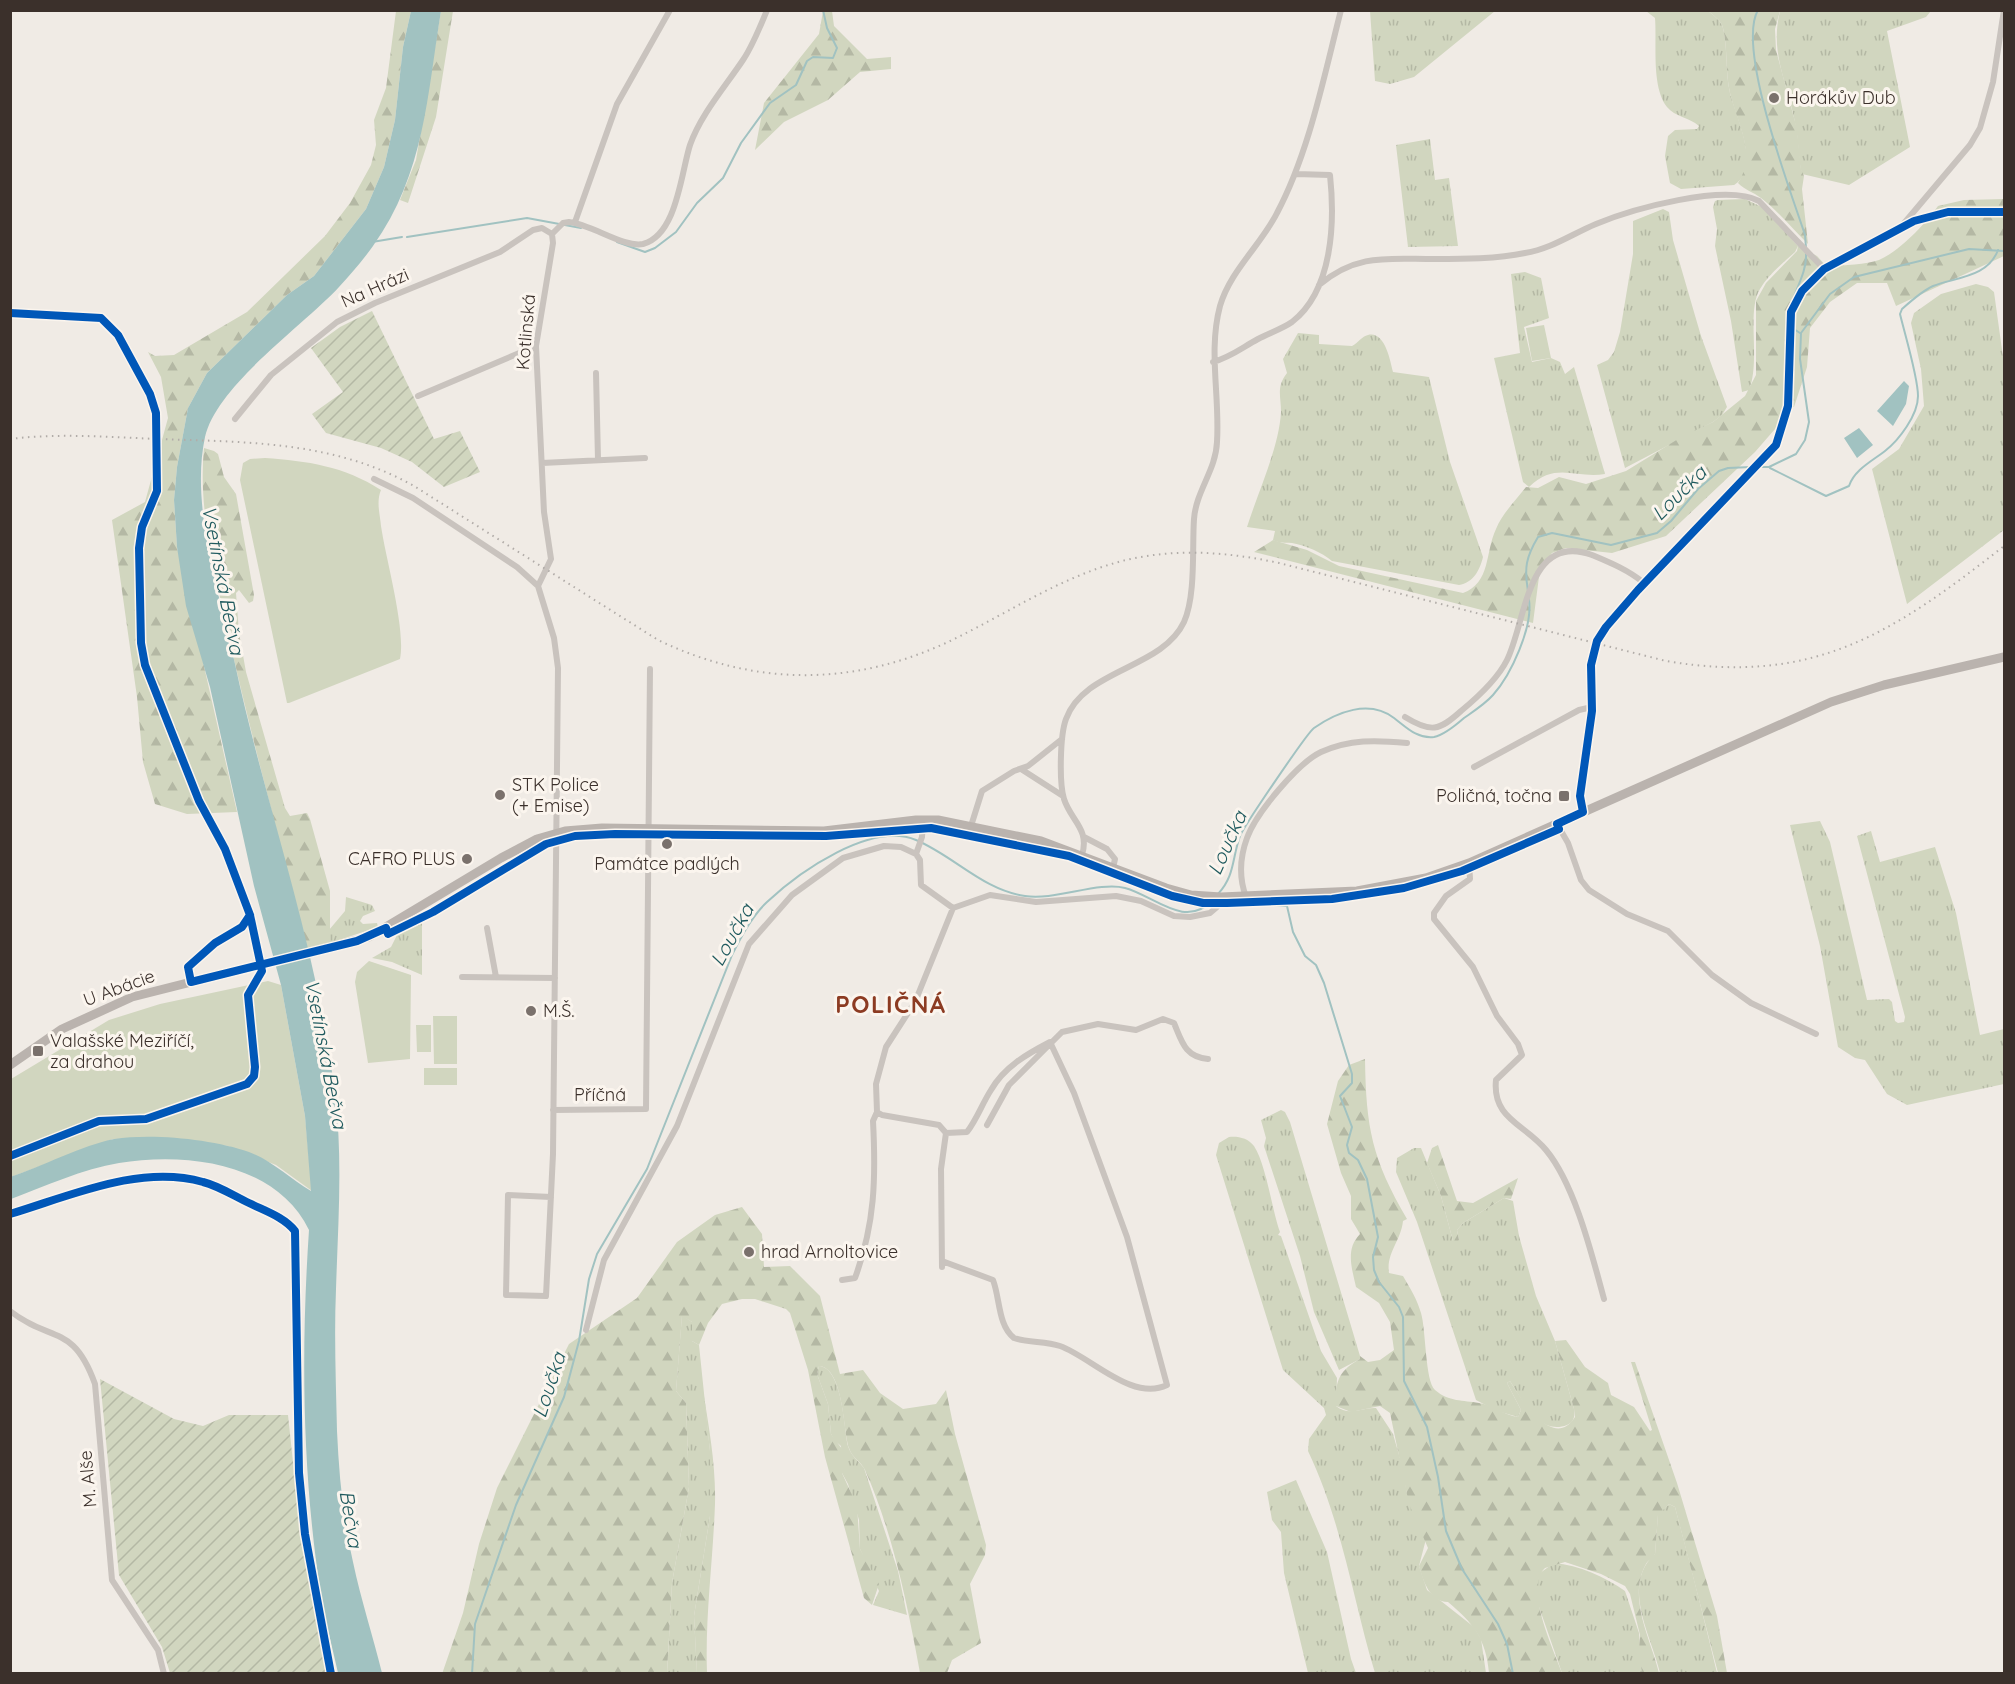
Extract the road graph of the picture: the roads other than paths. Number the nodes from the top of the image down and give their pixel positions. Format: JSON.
{"nodes":[{"id":1,"x":670,"y":10,"type":"edge"},
{"id":2,"x":767,"y":10,"type":"edge"},
{"id":3,"x":1341,"y":10,"type":"edge"},
{"id":4,"x":2004,"y":10,"type":"edge"},
{"id":5,"x":1296,"y":174,"type":"junction"},
{"id":6,"x":574,"y":222,"type":"junction"},
{"id":7,"x":552,"y":234,"type":"junction"},
{"id":8,"x":1824,"y":269,"type":"junction"},
{"id":9,"x":1319,"y":285,"type":"junction"},
{"id":10,"x":10,"y":313,"type":"edge"},
{"id":11,"x":90,"y":317,"type":"dead end"},
{"id":12,"x":536,"y":346,"type":"junction"},
{"id":13,"x":1213,"y":362,"type":"junction"},
{"id":14,"x":596,"y":373,"type":"dead end"},
{"id":15,"x":418,"y":396,"type":"dead end"},
{"id":16,"x":236,"y":419,"type":"dead end"},
{"id":17,"x":645,"y":459,"type":"dead end"},
{"id":18,"x":598,"y":460,"type":"junction"},
{"id":19,"x":542,"y":463,"type":"junction"},
{"id":20,"x":374,"y":479,"type":"dead end"},
{"id":21,"x":1644,"y":583,"type":"junction"},
{"id":22,"x":538,"y":586,"type":"junction"},
{"id":23,"x":2004,"y":657,"type":"edge"},
{"id":24,"x":650,"y":669,"type":"dead end"},
{"id":25,"x":1592,"y":707,"type":"junction"},
{"id":26,"x":1405,"y":717,"type":"dead end"},
{"id":27,"x":1062,"y":739,"type":"junction"},
{"id":28,"x":1407,"y":743,"type":"dead end"},
{"id":29,"x":1473,"y":767,"type":"dead end"},
{"id":30,"x":1021,"y":769,"type":"junction"},
{"id":31,"x":1063,"y":796,"type":"junction"},
{"id":32,"x":1583,"y":812,"type":"junction"},
{"id":33,"x":923,"y":820,"type":"junction"},
{"id":34,"x":1557,"y":824,"type":"junction"},
{"id":35,"x":971,"y":825,"type":"junction"},
{"id":36,"x":649,"y":829,"type":"junction"},
{"id":37,"x":556,"y":833,"type":"junction"},
{"id":38,"x":1084,"y":837,"type":"junction"},
{"id":39,"x":918,"y":850,"type":"junction"},
{"id":40,"x":1082,"y":855,"type":"junction"},
{"id":41,"x":1470,"y":862,"type":"junction"},
{"id":42,"x":1113,"y":868,"type":"junction"},
{"id":43,"x":1221,"y":897,"type":"junction"},
{"id":44,"x":1246,"y":897,"type":"junction"},
{"id":45,"x":953,"y":908,"type":"junction"},
{"id":46,"x":488,"y":928,"type":"dead end"},
{"id":47,"x":462,"y":977,"type":"dead end"},
{"id":48,"x":496,"y":977,"type":"junction"},
{"id":49,"x":555,"y":978,"type":"junction"},
{"id":50,"x":1816,"y":1034,"type":"dead end"},
{"id":51,"x":1050,"y":1042,"type":"junction"},
{"id":52,"x":1208,"y":1059,"type":"dead end"},
{"id":53,"x":10,"y":1065,"type":"edge"},
{"id":54,"x":553,"y":1110,"type":"junction"},
{"id":55,"x":877,"y":1113,"type":"junction"},
{"id":56,"x":987,"y":1125,"type":"dead end"},
{"id":57,"x":946,"y":1133,"type":"junction"},
{"id":58,"x":551,"y":1197,"type":"junction"},
{"id":59,"x":842,"y":1280,"type":"dead end"},
{"id":60,"x":1604,"y":1299,"type":"dead end"},
{"id":61,"x":10,"y":1311,"type":"edge"},
{"id":62,"x":586,"y":1330,"type":"dead end"},
{"id":63,"x":164,"y":1674,"type":"edge"}],
"edges":[{"from":1,"to":6,"type":"street"},
{"from":2,"to":6,"type":"street"},
{"from":3,"to":5,"type":"street"},
{"from":4,"to":8,"type":"street"},
{"from":5,"to":9,"type":"street"},
{"from":5,"to":13,"type":"street"},
{"from":6,"to":7,"type":"street"},
{"from":7,"to":12,"type":"street","name":"Kotlinská"},
{"from":7,"to":16,"type":"street","name":"Na Hrázi"},
{"from":8,"to":9,"type":"street"},
{"from":8,"to":21,"type":"street"},
{"from":9,"to":13,"type":"street"},
{"from":10,"to":11,"type":"street"},
{"from":12,"to":15,"type":"street"},
{"from":12,"to":19,"type":"street","name":"Kotlinská"},
{"from":13,"to":27,"type":"street"},
{"from":14,"to":18,"type":"street"},
{"from":17,"to":18,"type":"street"},
{"from":18,"to":19,"type":"street"},
{"from":19,"to":22,"type":"street","name":"Kotlinská"},
{"from":20,"to":22,"type":"street"},
{"from":21,"to":25,"type":"street"},
{"from":21,"to":26,"type":"street"},
{"from":22,"to":37,"type":"street"},
{"from":23,"to":32,"type":"main road","name":"U Abácie"},
{"from":24,"to":36,"type":"street"},
{"from":25,"to":29,"type":"street"},
{"from":25,"to":32,"type":"street"},
{"from":27,"to":30,"type":"street"},
{"from":27,"to":31,"type":"street"},
{"from":28,"to":44,"type":"street"},
{"from":30,"to":31,"type":"street"},
{"from":30,"to":35,"type":"street"},
{"from":31,"to":38,"type":"street"},
{"from":32,"to":34,"type":"main road","name":"U Abácie"},
{"from":33,"to":35,"type":"main road","name":"U Abácie"},
{"from":33,"to":36,"type":"main road","name":"U Abácie"},
{"from":33,"to":39,"type":"street"},
{"from":34,"to":41,"type":"main road","name":"U Abácie"},
{"from":34,"to":50,"type":"street"},
{"from":35,"to":40,"type":"main road","name":"U Abácie"},
{"from":36,"to":37,"type":"main road","name":"U Abácie"},
{"from":36,"to":54,"type":"street","name":"Příčná"},
{"from":37,"to":49,"type":"street"},
{"from":37,"to":53,"type":"main road","name":"U Abácie"},
{"from":38,"to":40,"type":"street"},
{"from":38,"to":42,"type":"street"},
{"from":39,"to":45,"type":"street"},
{"from":39,"to":62,"type":"street"},
{"from":40,"to":42,"type":"main road","name":"U Abácie"},
{"from":41,"to":44,"type":"main road","name":"U Abácie"},
{"from":41,"to":60,"type":"street"},
{"from":42,"to":43,"type":"main road","name":"U Abácie"},
{"from":43,"to":44,"type":"main road","name":"U Abácie"},
{"from":43,"to":45,"type":"street"},
{"from":45,"to":55,"type":"street"},
{"from":46,"to":48,"type":"street"},
{"from":47,"to":48,"type":"street"},
{"from":48,"to":49,"type":"street"},
{"from":49,"to":54,"type":"street"},
{"from":51,"to":52,"type":"street"},
{"from":51,"to":56,"type":"street"},
{"from":51,"to":57,"type":"street"},
{"from":51,"to":57,"type":"street"},
{"from":54,"to":58,"type":"street"},
{"from":55,"to":57,"type":"street"},
{"from":55,"to":59,"type":"street"},
{"from":58,"to":58,"type":"street"},
{"from":61,"to":63,"type":"street","name":"M. Alše"}]}
